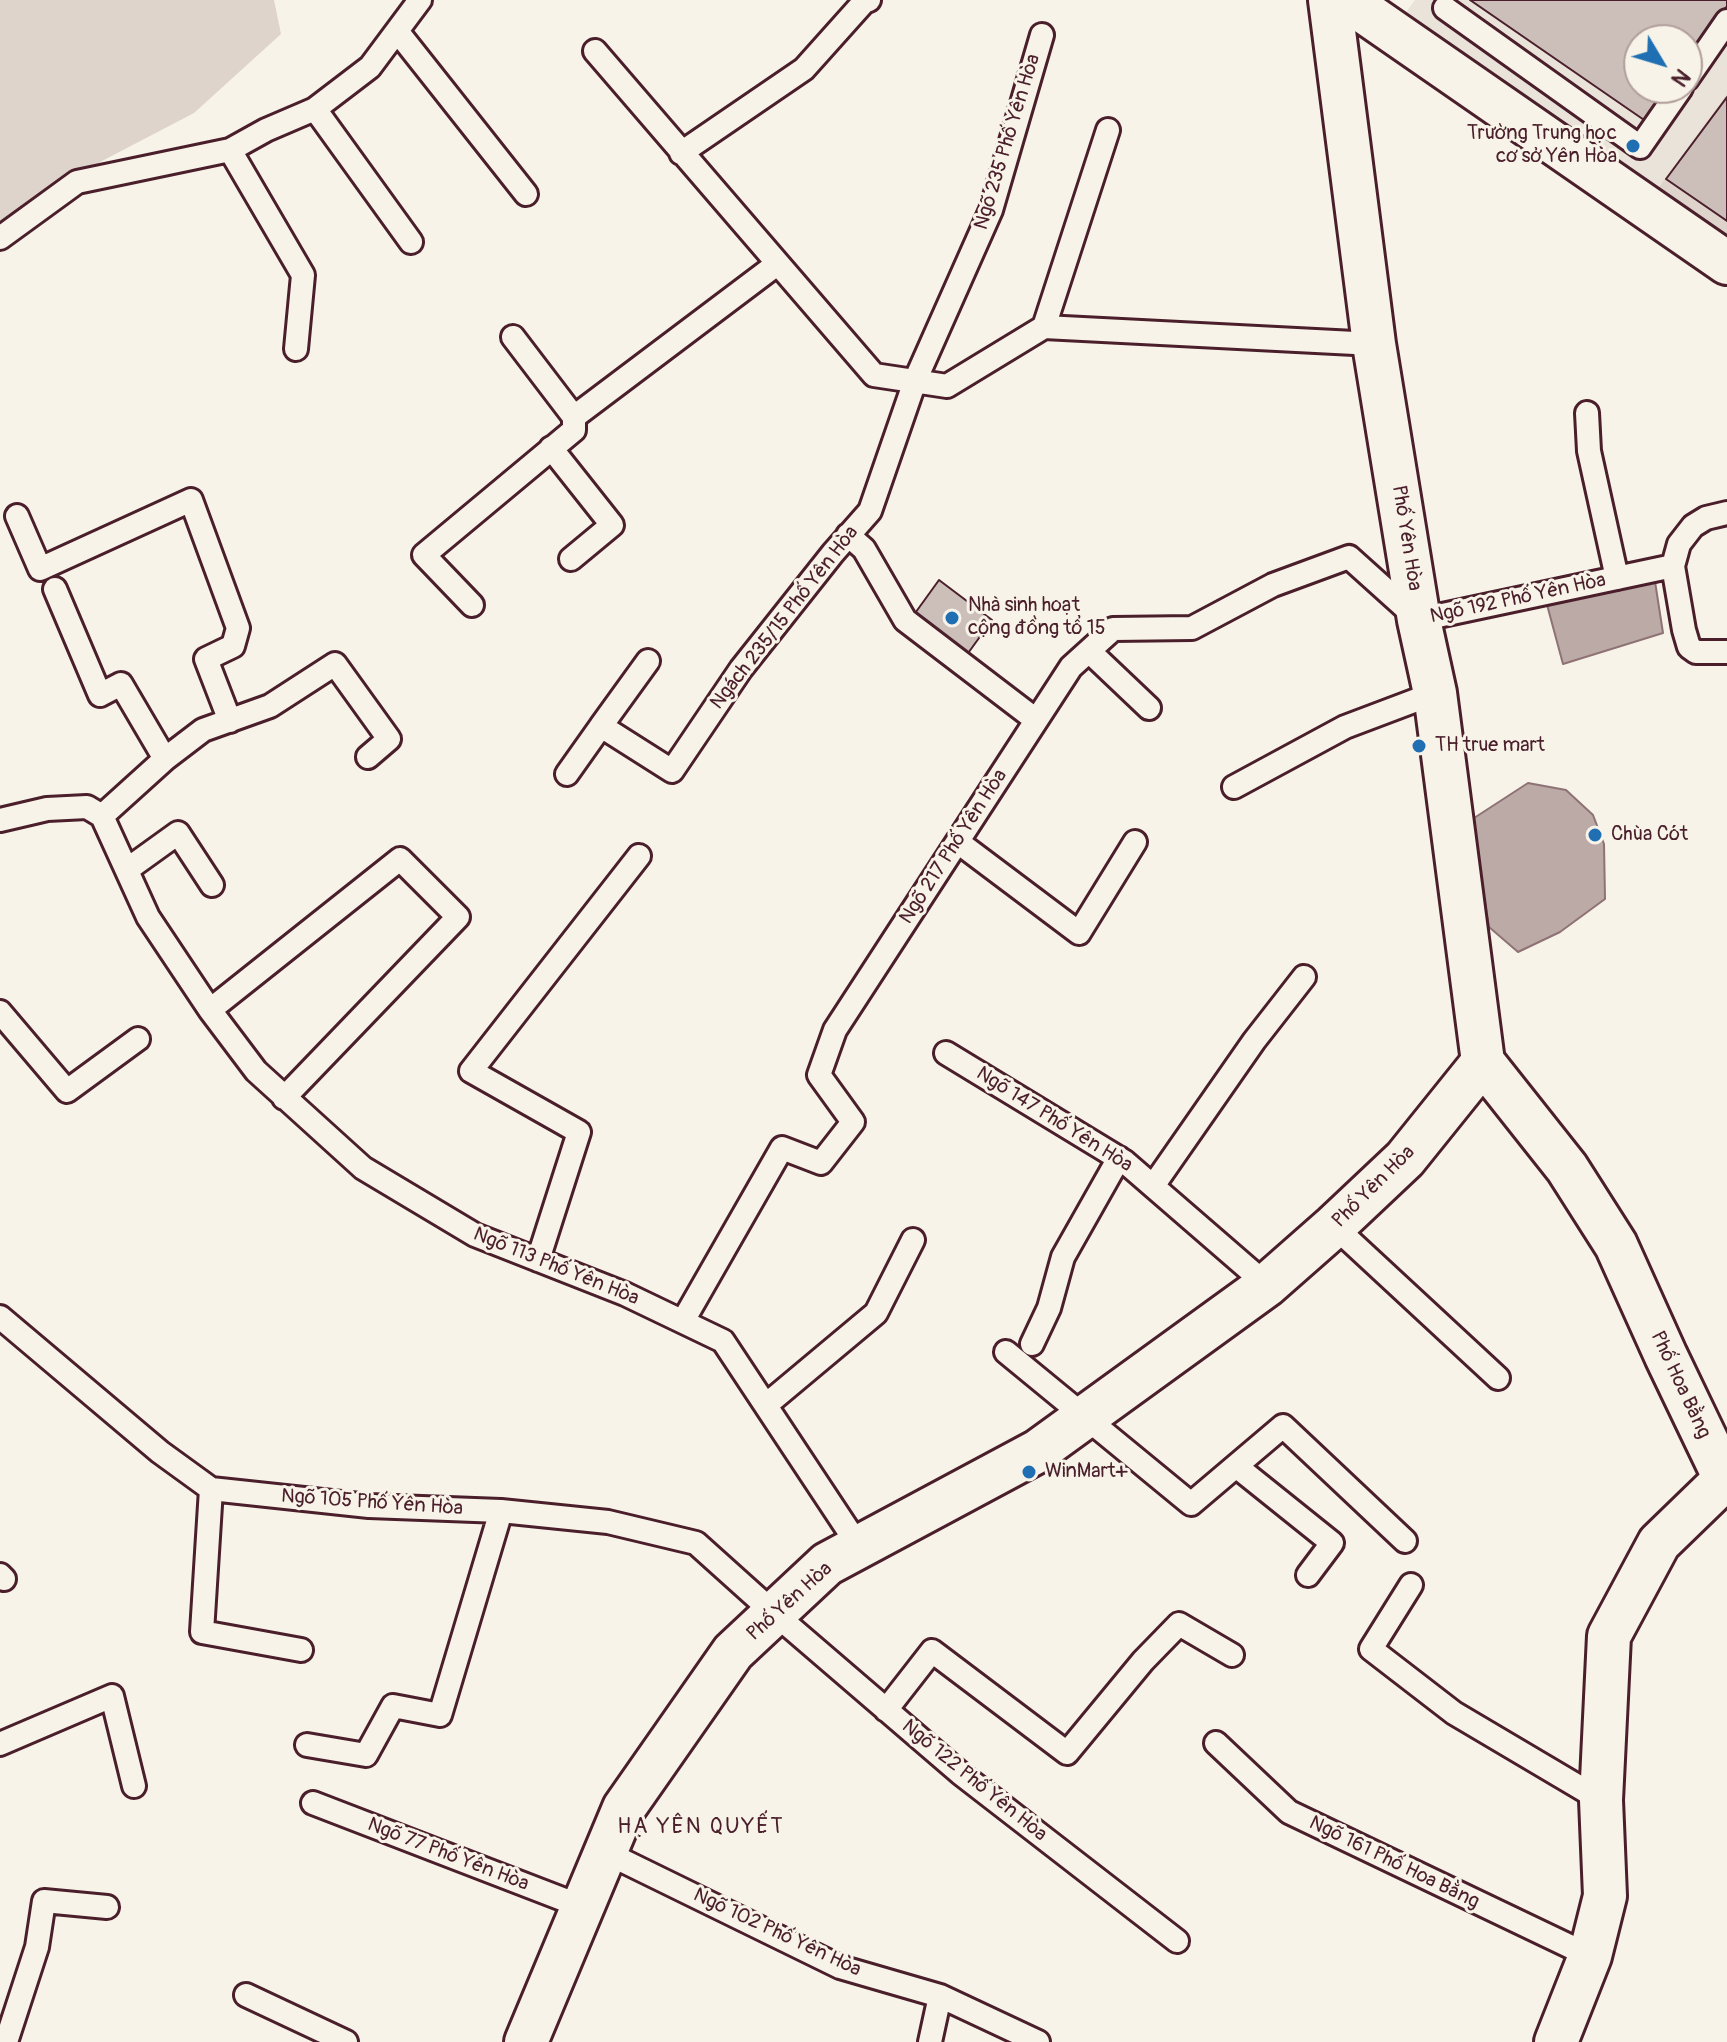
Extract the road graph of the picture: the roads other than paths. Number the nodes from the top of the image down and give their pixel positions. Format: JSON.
{"nodes":[{"id":1,"x":420,"y":0,"type":"edge"},
{"id":2,"x":869,"y":0,"type":"edge"},
{"id":3,"x":1330,"y":0,"type":"edge"},
{"id":4,"x":1347,"y":0,"type":"edge"},
{"id":5,"x":1445,"y":8,"type":"dead end"},
{"id":6,"x":1727,"y":21,"type":"edge"},
{"id":7,"x":397,"y":31,"type":"junction"},
{"id":8,"x":1042,"y":35,"type":"dead end"},
{"id":9,"x":595,"y":51,"type":"dead end"},
{"id":10,"x":1703,"y":56,"type":"edge"},
{"id":11,"x":1670,"y":104,"type":"edge"},
{"id":12,"x":315,"y":109,"type":"junction"},
{"id":13,"x":1108,"y":130,"type":"dead end"},
{"id":14,"x":230,"y":150,"type":"junction"},
{"id":15,"x":681,"y":153,"type":"junction"},
{"id":16,"x":526,"y":194,"type":"dead end"},
{"id":17,"x":0,"y":238,"type":"edge"},
{"id":18,"x":411,"y":242,"type":"dead end"},
{"id":19,"x":1727,"y":263,"type":"edge"},
{"id":20,"x":777,"y":264,"type":"junction"},
{"id":21,"x":1044,"y":327,"type":"junction"},
{"id":22,"x":513,"y":337,"type":"dead end"},
{"id":23,"x":1374,"y":344,"type":"junction"},
{"id":24,"x":296,"y":349,"type":"dead end"},
{"id":25,"x":915,"y":381,"type":"junction"},
{"id":26,"x":1587,"y":413,"type":"dead end"},
{"id":27,"x":574,"y":417,"type":"junction"},
{"id":28,"x":551,"y":448,"type":"junction"},
{"id":29,"x":1727,"y":513,"type":"edge"},
{"id":30,"x":17,"y":516,"type":"dead end"},
{"id":31,"x":848,"y":535,"type":"junction"},
{"id":32,"x":571,"y":559,"type":"dead end"},
{"id":33,"x":1673,"y":566,"type":"junction"},
{"id":34,"x":1617,"y":578,"type":"junction"},
{"id":35,"x":55,"y":589,"type":"dead end"},
{"id":36,"x":472,"y":605,"type":"dead end"},
{"id":37,"x":1419,"y":620,"type":"junction"},
{"id":38,"x":1089,"y":651,"type":"junction"},
{"id":39,"x":1727,"y":652,"type":"edge"},
{"id":40,"x":648,"y":661,"type":"dead end"},
{"id":41,"x":1435,"y":693,"type":"junction"},
{"id":42,"x":1149,"y":708,"type":"dead end"},
{"id":43,"x":1036,"y":720,"type":"junction"},
{"id":44,"x":230,"y":721,"type":"junction"},
{"id":45,"x":601,"y":726,"type":"junction"},
{"id":46,"x":368,"y":757,"type":"dead end"},
{"id":47,"x":165,"y":759,"type":"junction"},
{"id":48,"x":567,"y":774,"type":"dead end"},
{"id":49,"x":1234,"y":787,"type":"dead end"},
{"id":50,"x":102,"y":816,"type":"junction"},
{"id":51,"x":0,"y":820,"type":"edge"},
{"id":52,"x":958,"y":842,"type":"junction"},
{"id":53,"x":1135,"y":842,"type":"dead end"},
{"id":54,"x":639,"y":856,"type":"dead end"},
{"id":55,"x":128,"y":869,"type":"junction"},
{"id":56,"x":212,"y":885,"type":"dead end"},
{"id":57,"x":1304,"y":977,"type":"dead end"},
{"id":58,"x":210,"y":1010,"type":"junction"},
{"id":59,"x":0,"y":1012,"type":"edge"},
{"id":60,"x":138,"y":1039,"type":"dead end"},
{"id":61,"x":946,"y":1053,"type":"dead end"},
{"id":62,"x":1483,"y":1062,"type":"junction"},
{"id":63,"x":284,"y":1098,"type":"junction"},
{"id":64,"x":1119,"y":1158,"type":"junction"},
{"id":65,"x":1153,"y":1186,"type":"junction"},
{"id":66,"x":1334,"y":1226,"type":"junction"},
{"id":67,"x":913,"y":1240,"type":"dead end"},
{"id":68,"x":538,"y":1260,"type":"junction"},
{"id":69,"x":1267,"y":1285,"type":"junction"},
{"id":70,"x":0,"y":1317,"type":"edge"},
{"id":71,"x":683,"y":1321,"type":"junction"},
{"id":72,"x":1032,"y":1344,"type":"dead end"},
{"id":73,"x":1006,"y":1352,"type":"dead end"},
{"id":74,"x":1498,"y":1378,"type":"dead end"},
{"id":75,"x":766,"y":1405,"type":"junction"},
{"id":76,"x":1084,"y":1418,"type":"junction"},
{"id":77,"x":1236,"y":1466,"type":"junction"},
{"id":78,"x":1726,"y":1480,"type":"edge"},
{"id":79,"x":211,"y":1489,"type":"junction"},
{"id":80,"x":501,"y":1511,"type":"junction"},
{"id":81,"x":1405,"y":1541,"type":"dead end"},
{"id":82,"x":860,"y":1548,"type":"junction"},
{"id":83,"x":1308,"y":1575,"type":"dead end"},
{"id":84,"x":1411,"y":1585,"type":"dead end"},
{"id":85,"x":775,"y":1614,"type":"junction"},
{"id":86,"x":301,"y":1650,"type":"dead end"},
{"id":87,"x":1232,"y":1655,"type":"dead end"},
{"id":88,"x":886,"y":1710,"type":"junction"},
{"id":89,"x":1216,"y":1743,"type":"dead end"},
{"id":90,"x":0,"y":1744,"type":"edge"},
{"id":91,"x":307,"y":1745,"type":"dead end"},
{"id":92,"x":134,"y":1786,"type":"dead end"},
{"id":93,"x":1601,"y":1800,"type":"junction"},
{"id":94,"x":313,"y":1803,"type":"dead end"},
{"id":95,"x":607,"y":1853,"type":"junction"},
{"id":96,"x":107,"y":1907,"type":"dead end"},
{"id":97,"x":583,"y":1907,"type":"junction"},
{"id":98,"x":1177,"y":1941,"type":"dead end"},
{"id":99,"x":1590,"y":1956,"type":"junction"},
{"id":100,"x":246,"y":1995,"type":"dead end"},
{"id":101,"x":940,"y":1996,"type":"junction"},
{"id":102,"x":536,"y":2040,"type":"edge"},
{"id":103,"x":6,"y":2042,"type":"edge"},
{"id":104,"x":346,"y":2042,"type":"edge"},
{"id":105,"x":930,"y":2042,"type":"edge"},
{"id":106,"x":1038,"y":2042,"type":"edge"},
{"id":107,"x":1556,"y":2042,"type":"edge"}],
"edges":[{"from":1,"to":7,"type":"lane"},
{"from":2,"to":15,"type":"lane"},
{"from":3,"to":23,"type":"street","name":"Phố Yên Hòa"},
{"from":4,"to":19,"type":"street"},
{"from":5,"to":11,"type":"lane"},
{"from":6,"to":10,"type":"lane"},
{"from":7,"to":12,"type":"lane"},
{"from":7,"to":16,"type":"lane"},
{"from":8,"to":25,"type":"lane","name":"Ngõ 235 Phố Yên Hòa"},
{"from":9,"to":15,"type":"lane"},
{"from":12,"to":14,"type":"lane"},
{"from":12,"to":18,"type":"lane"},
{"from":13,"to":21,"type":"lane"},
{"from":14,"to":17,"type":"lane"},
{"from":14,"to":24,"type":"lane"},
{"from":15,"to":20,"type":"lane"},
{"from":20,"to":25,"type":"lane"},
{"from":20,"to":27,"type":"lane"},
{"from":21,"to":23,"type":"lane"},
{"from":21,"to":25,"type":"lane"},
{"from":22,"to":27,"type":"lane"},
{"from":23,"to":37,"type":"street","name":"Phố Yên Hòa"},
{"from":25,"to":31,"type":"lane","name":"Ngách 235/15 Phố Yên Hòa"},
{"from":26,"to":34,"type":"lane","name":"Ngõ 192 Phố Yên Hòa"},
{"from":27,"to":28,"type":"lane"},
{"from":28,"to":32,"type":"lane"},
{"from":28,"to":36,"type":"lane"},
{"from":29,"to":33,"type":"lane"},
{"from":30,"to":44,"type":"lane"},
{"from":31,"to":43,"type":"lane"},
{"from":31,"to":45,"type":"lane","name":"Ngách 235/15 Phố Yên Hòa"},
{"from":33,"to":34,"type":"lane","name":"Ngõ 192 Phố Yên Hòa"},
{"from":33,"to":39,"type":"lane"},
{"from":34,"to":37,"type":"lane","name":"Ngõ 192 Phố Yên Hòa"},
{"from":35,"to":47,"type":"lane"},
{"from":37,"to":38,"type":"lane","name":"Ngõ 217 Phố Yên Hòa"},
{"from":37,"to":41,"type":"street","name":"Phố Yên Hòa"},
{"from":38,"to":42,"type":"lane"},
{"from":38,"to":43,"type":"lane","name":"Ngõ 217 Phố Yên Hòa"},
{"from":40,"to":45,"type":"lane"},
{"from":41,"to":49,"type":"lane"},
{"from":41,"to":62,"type":"street","name":"Phố Yên Hòa"},
{"from":43,"to":52,"type":"lane","name":"Ngõ 217 Phố Yên Hòa"},
{"from":44,"to":46,"type":"lane"},
{"from":44,"to":47,"type":"lane"},
{"from":45,"to":48,"type":"lane"},
{"from":47,"to":50,"type":"lane"},
{"from":50,"to":51,"type":"lane"},
{"from":50,"to":55,"type":"lane","name":"Ngõ 113 Phố Yên Hòa"},
{"from":52,"to":53,"type":"lane"},
{"from":52,"to":71,"type":"lane","name":"Ngõ 217 Phố Yên Hòa"},
{"from":54,"to":68,"type":"lane"},
{"from":55,"to":56,"type":"lane"},
{"from":55,"to":58,"type":"lane","name":"Ngõ 113 Phố Yên Hòa"},
{"from":57,"to":65,"type":"lane"},
{"from":58,"to":63,"type":"lane","name":"Ngõ 113 Phố Yên Hòa"},
{"from":58,"to":63,"type":"lane"},
{"from":59,"to":60,"type":"lane"},
{"from":61,"to":64,"type":"lane","name":"Ngõ 147 Phố Yên Hòa"},
{"from":62,"to":66,"type":"street","name":"Phố Yên Hòa"},
{"from":62,"to":78,"type":"street","name":"Phố Hoa Bằng"},
{"from":63,"to":68,"type":"lane","name":"Ngõ 113 Phố Yên Hòa"},
{"from":64,"to":65,"type":"lane","name":"Ngõ 147 Phố Yên Hòa"},
{"from":64,"to":72,"type":"lane"},
{"from":65,"to":69,"type":"lane","name":"Ngõ 147 Phố Yên Hòa"},
{"from":66,"to":69,"type":"street","name":"Phố Yên Hòa"},
{"from":66,"to":74,"type":"lane"},
{"from":67,"to":75,"type":"lane"},
{"from":68,"to":71,"type":"lane","name":"Ngõ 113 Phố Yên Hòa"},
{"from":69,"to":76,"type":"street","name":"Phố Yên Hòa"},
{"from":70,"to":79,"type":"lane","name":"Ngõ 105 Phố Yên Hòa"},
{"from":71,"to":75,"type":"lane","name":"Ngõ 113 Phố Yên Hòa"},
{"from":73,"to":76,"type":"lane"},
{"from":75,"to":82,"type":"lane","name":"Ngõ 113 Phố Yên Hòa"},
{"from":76,"to":77,"type":"lane"},
{"from":76,"to":82,"type":"street","name":"Phố Yên Hòa"},
{"from":77,"to":81,"type":"lane"},
{"from":77,"to":83,"type":"lane"},
{"from":78,"to":93,"type":"street","name":"Phố Hoa Bằng"},
{"from":79,"to":80,"type":"lane","name":"Ngõ 105 Phố Yên Hòa"},
{"from":79,"to":86,"type":"lane"},
{"from":80,"to":85,"type":"lane","name":"Ngõ 105 Phố Yên Hòa"},
{"from":80,"to":91,"type":"lane"},
{"from":82,"to":85,"type":"street","name":"Phố Yên Hòa"},
{"from":84,"to":93,"type":"lane"},
{"from":85,"to":88,"type":"lane","name":"Ngõ 122 Phố Yên Hòa"},
{"from":85,"to":95,"type":"street","name":"Phố Yên Hòa"},
{"from":87,"to":88,"type":"lane"},
{"from":88,"to":98,"type":"lane","name":"Ngõ 122 Phố Yên Hòa"},
{"from":89,"to":99,"type":"lane","name":"Ngõ 161 Phố Hoa Bằng"},
{"from":90,"to":92,"type":"lane"},
{"from":93,"to":99,"type":"street","name":"Phố Hoa Bằng"},
{"from":94,"to":97,"type":"lane","name":"Ngõ 77 Phố Yên Hòa"},
{"from":95,"to":97,"type":"street","name":"Phố Yên Hòa"},
{"from":95,"to":101,"type":"lane","name":"Ngõ 102 Phố Yên Hòa"},
{"from":96,"to":103,"type":"lane"},
{"from":97,"to":102,"type":"street","name":"Phố Yên Hòa"},
{"from":99,"to":107,"type":"street","name":"Phố Hoa Bằng"},
{"from":100,"to":104,"type":"lane"},
{"from":101,"to":105,"type":"lane"},
{"from":101,"to":106,"type":"lane","name":"Ngõ 102 Phố Yên Hòa"}]}
